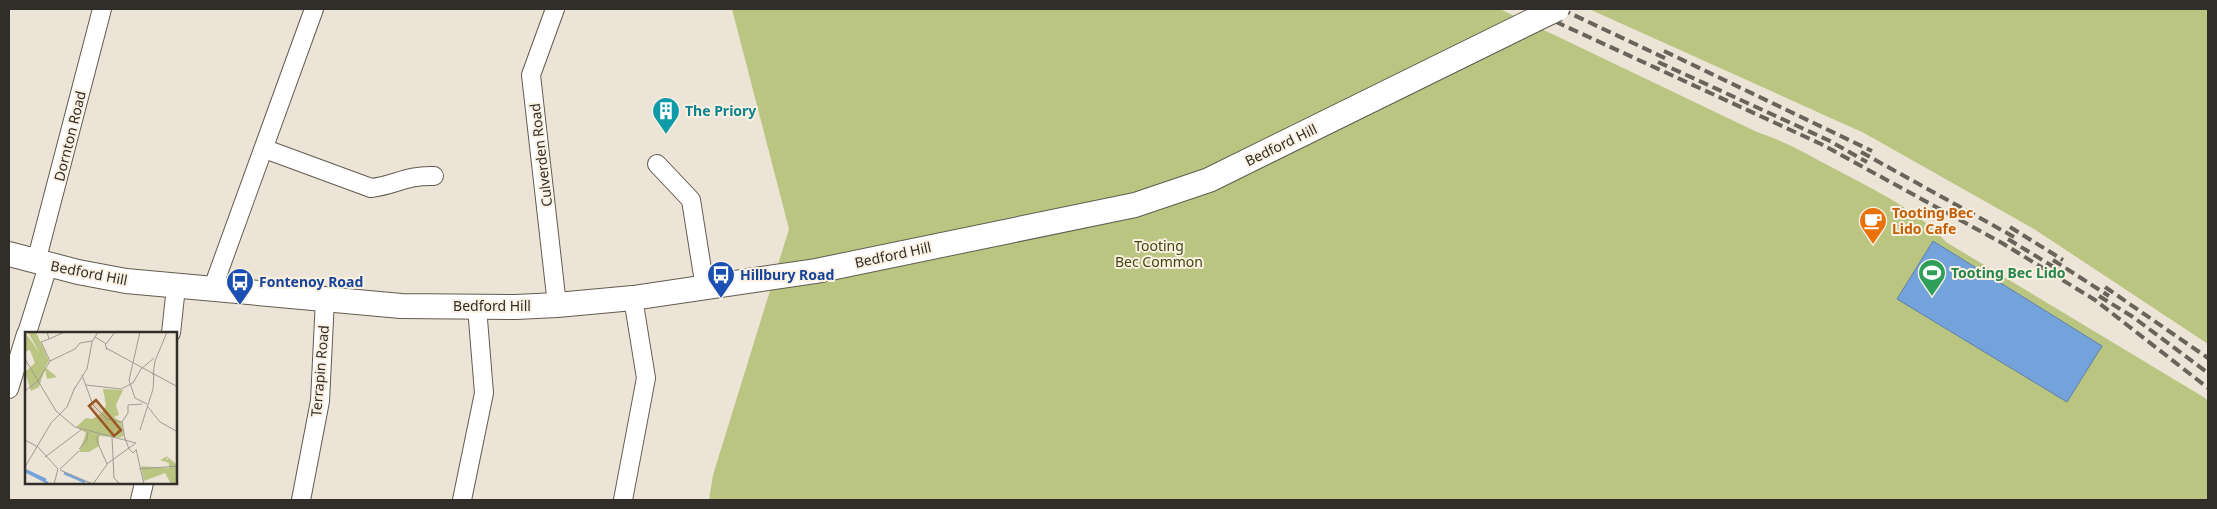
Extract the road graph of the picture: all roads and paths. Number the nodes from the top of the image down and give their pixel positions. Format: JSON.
{"nodes":[{"id":1,"x":102,"y":9,"type":"edge"},
{"id":2,"x":314,"y":9,"type":"edge"},
{"id":3,"x":555,"y":9,"type":"edge"},
{"id":4,"x":1557,"y":9,"type":"edge"},
{"id":5,"x":265,"y":149,"type":"junction"},
{"id":6,"x":657,"y":164,"type":"dead end"},
{"id":7,"x":434,"y":176,"type":"dead end"},
{"id":8,"x":9,"y":254,"type":"edge"},
{"id":9,"x":42,"y":264,"type":"junction"},
{"id":10,"x":176,"y":287,"type":"junction"},
{"id":11,"x":705,"y":288,"type":"junction"},
{"id":12,"x":212,"y":290,"type":"junction"},
{"id":13,"x":633,"y":298,"type":"junction"},
{"id":14,"x":325,"y":299,"type":"junction"},
{"id":15,"x":557,"y":305,"type":"junction"},
{"id":16,"x":477,"y":307,"type":"junction"},
{"id":17,"x":26,"y":332,"type":"edge"},
{"id":18,"x":171,"y":332,"type":"edge"},
{"id":19,"x":25,"y":336,"type":"edge"},
{"id":20,"x":9,"y":389,"type":"edge"},
{"id":21,"x":144,"y":484,"type":"edge"},
{"id":22,"x":140,"y":500,"type":"edge"},
{"id":23,"x":301,"y":500,"type":"edge"},
{"id":24,"x":462,"y":500,"type":"edge"},
{"id":25,"x":623,"y":500,"type":"edge"}],
"edges":[{"from":1,"to":9,"type":"street","name":"Dornton Road"},
{"from":2,"to":5,"type":"street"},
{"from":3,"to":15,"type":"street","name":"Culverden Road"},
{"from":4,"to":11,"type":"main road","name":"Bedford Hill","bridge":true},
{"from":5,"to":7,"type":"street"},
{"from":5,"to":12,"type":"street"},
{"from":6,"to":11,"type":"street"},
{"from":8,"to":9,"type":"main road","name":"Bedford Hill"},
{"from":9,"to":10,"type":"main road","name":"Bedford Hill"},
{"from":9,"to":17,"type":"street","name":"Dornton Road"},
{"from":10,"to":12,"type":"main road","name":"Bedford Hill"},
{"from":10,"to":18,"type":"street"},
{"from":11,"to":13,"type":"main road","name":"Bedford Hill"},
{"from":12,"to":14,"type":"main road","name":"Bedford Hill"},
{"from":13,"to":15,"type":"main road","name":"Bedford Hill"},
{"from":13,"to":25,"type":"street"},
{"from":14,"to":16,"type":"main road","name":"Bedford Hill"},
{"from":14,"to":23,"type":"street","name":"Terrapin Road"},
{"from":15,"to":16,"type":"main road","name":"Bedford Hill"},
{"from":16,"to":24,"type":"street"},
{"from":19,"to":20,"type":"street","name":"Dornton Road"},
{"from":21,"to":22,"type":"street"}]}
